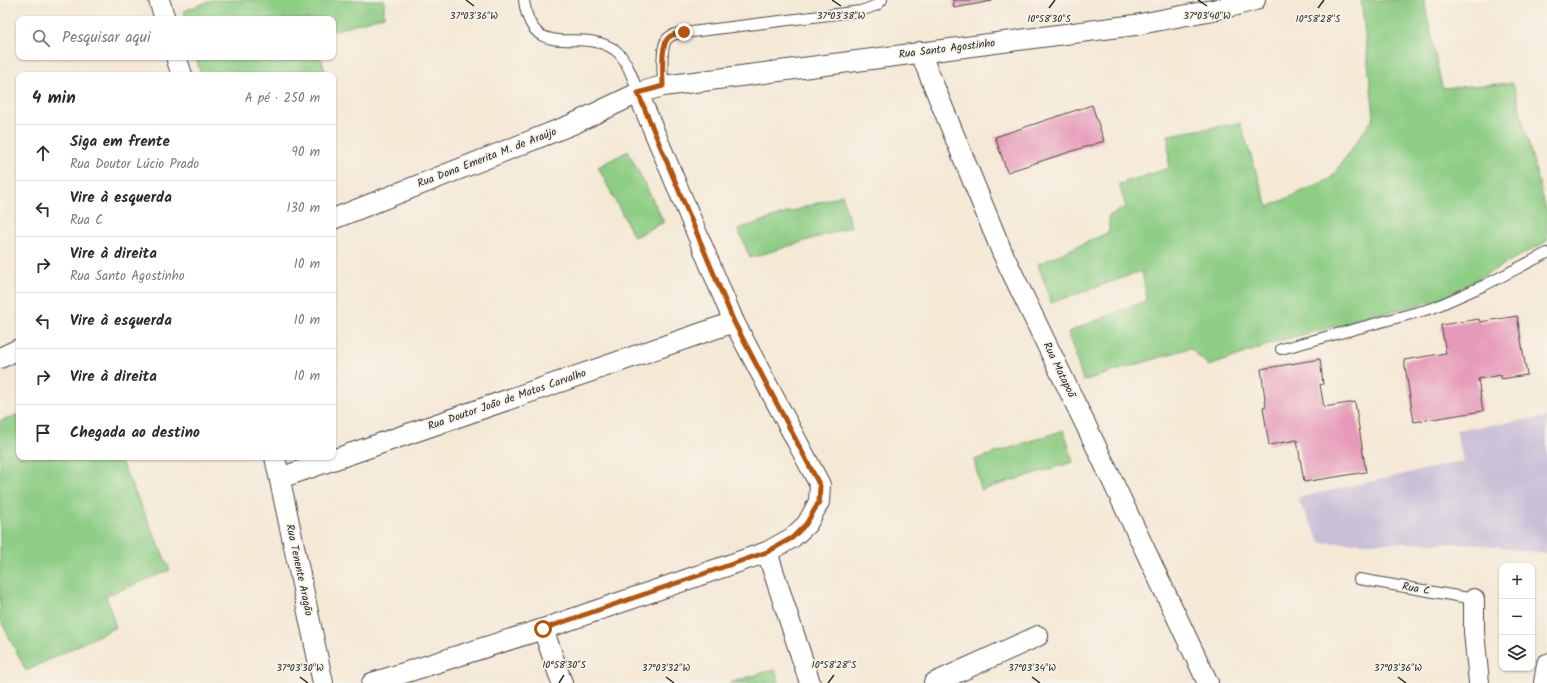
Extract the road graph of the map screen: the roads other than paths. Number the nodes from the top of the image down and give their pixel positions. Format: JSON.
{"nodes":[{"id":1,"x":159,"y":0,"type":"edge"},
{"id":2,"x":524,"y":0,"type":"edge"},
{"id":3,"x":882,"y":0,"type":"edge"},
{"id":4,"x":1255,"y":0,"type":"edge"},
{"id":5,"x":164,"y":16,"type":"edge"},
{"id":6,"x":920,"y":52,"type":"junction"},
{"id":7,"x":177,"y":60,"type":"edge"},
{"id":8,"x":181,"y":72,"type":"edge"},
{"id":9,"x":663,"y":86,"type":"junction"},
{"id":10,"x":638,"y":93,"type":"junction"},
{"id":11,"x":336,"y":218,"type":"edge"},
{"id":12,"x":1547,"y":253,"type":"edge"},
{"id":13,"x":734,"y":322,"type":"junction"},
{"id":14,"x":1281,"y":349,"type":"dead end"},
{"id":15,"x":16,"y":351,"type":"edge"},
{"id":16,"x":0,"y":358,"type":"edge"},
{"id":17,"x":336,"y":459,"type":"edge"},
{"id":18,"x":276,"y":460,"type":"edge"},
{"id":19,"x":332,"y":460,"type":"edge"},
{"id":20,"x":280,"y":478,"type":"junction"},
{"id":21,"x":767,"y":552,"type":"junction"},
{"id":22,"x":1359,"y":579,"type":"dead end"},
{"id":23,"x":1474,"y":599,"type":"joint"},
{"id":24,"x":543,"y":629,"type":"junction"},
{"id":25,"x":1038,"y":636,"type":"dead end"},
{"id":26,"x":1547,"y":664,"type":"edge"},
{"id":27,"x":323,"y":683,"type":"edge"},
{"id":28,"x":372,"y":683,"type":"edge"},
{"id":29,"x":562,"y":683,"type":"edge"},
{"id":30,"x":810,"y":683,"type":"edge"},
{"id":31,"x":934,"y":683,"type":"edge"},
{"id":32,"x":1208,"y":683,"type":"edge"},
{"id":33,"x":1479,"y":683,"type":"edge"},
{"id":34,"x":1544,"y":683,"type":"edge"}],
"edges":[{"from":1,"to":5,"type":"street"},
{"from":2,"to":10,"type":"lane"},
{"from":3,"to":9,"type":"lane"},
{"from":4,"to":6,"type":"street","name":"Rua Santo Agostinho"},
{"from":6,"to":9,"type":"street","name":"Rua Santo Agostinho"},
{"from":6,"to":32,"type":"street","name":"Rua Matapoã"},
{"from":7,"to":8,"type":"street"},
{"from":9,"to":10,"type":"street","name":"Rua Santo Agostinho"},
{"from":10,"to":11,"type":"street","name":"Rua Dona Emerita M. de Araújo"},
{"from":10,"to":13,"type":"street"},
{"from":12,"to":14,"type":"lane"},
{"from":13,"to":17,"type":"street","name":"Rua Doutor João de Matos Carvalho"},
{"from":13,"to":21,"type":"street"},
{"from":15,"to":16,"type":"street"},
{"from":18,"to":20,"type":"street","name":"Rua Tenente Aragão"},
{"from":19,"to":20,"type":"street","name":"Rua Doutor João de Matos Carvalho"},
{"from":20,"to":27,"type":"street","name":"Rua Tenente Aragão"},
{"from":21,"to":24,"type":"street"},
{"from":21,"to":30,"type":"street"},
{"from":22,"to":23,"type":"lane","name":"Rua C"},
{"from":23,"to":33,"type":"street"},
{"from":24,"to":28,"type":"street"},
{"from":24,"to":29,"type":"street"},
{"from":25,"to":31,"type":"street"},
{"from":26,"to":34,"type":"street"}]}
